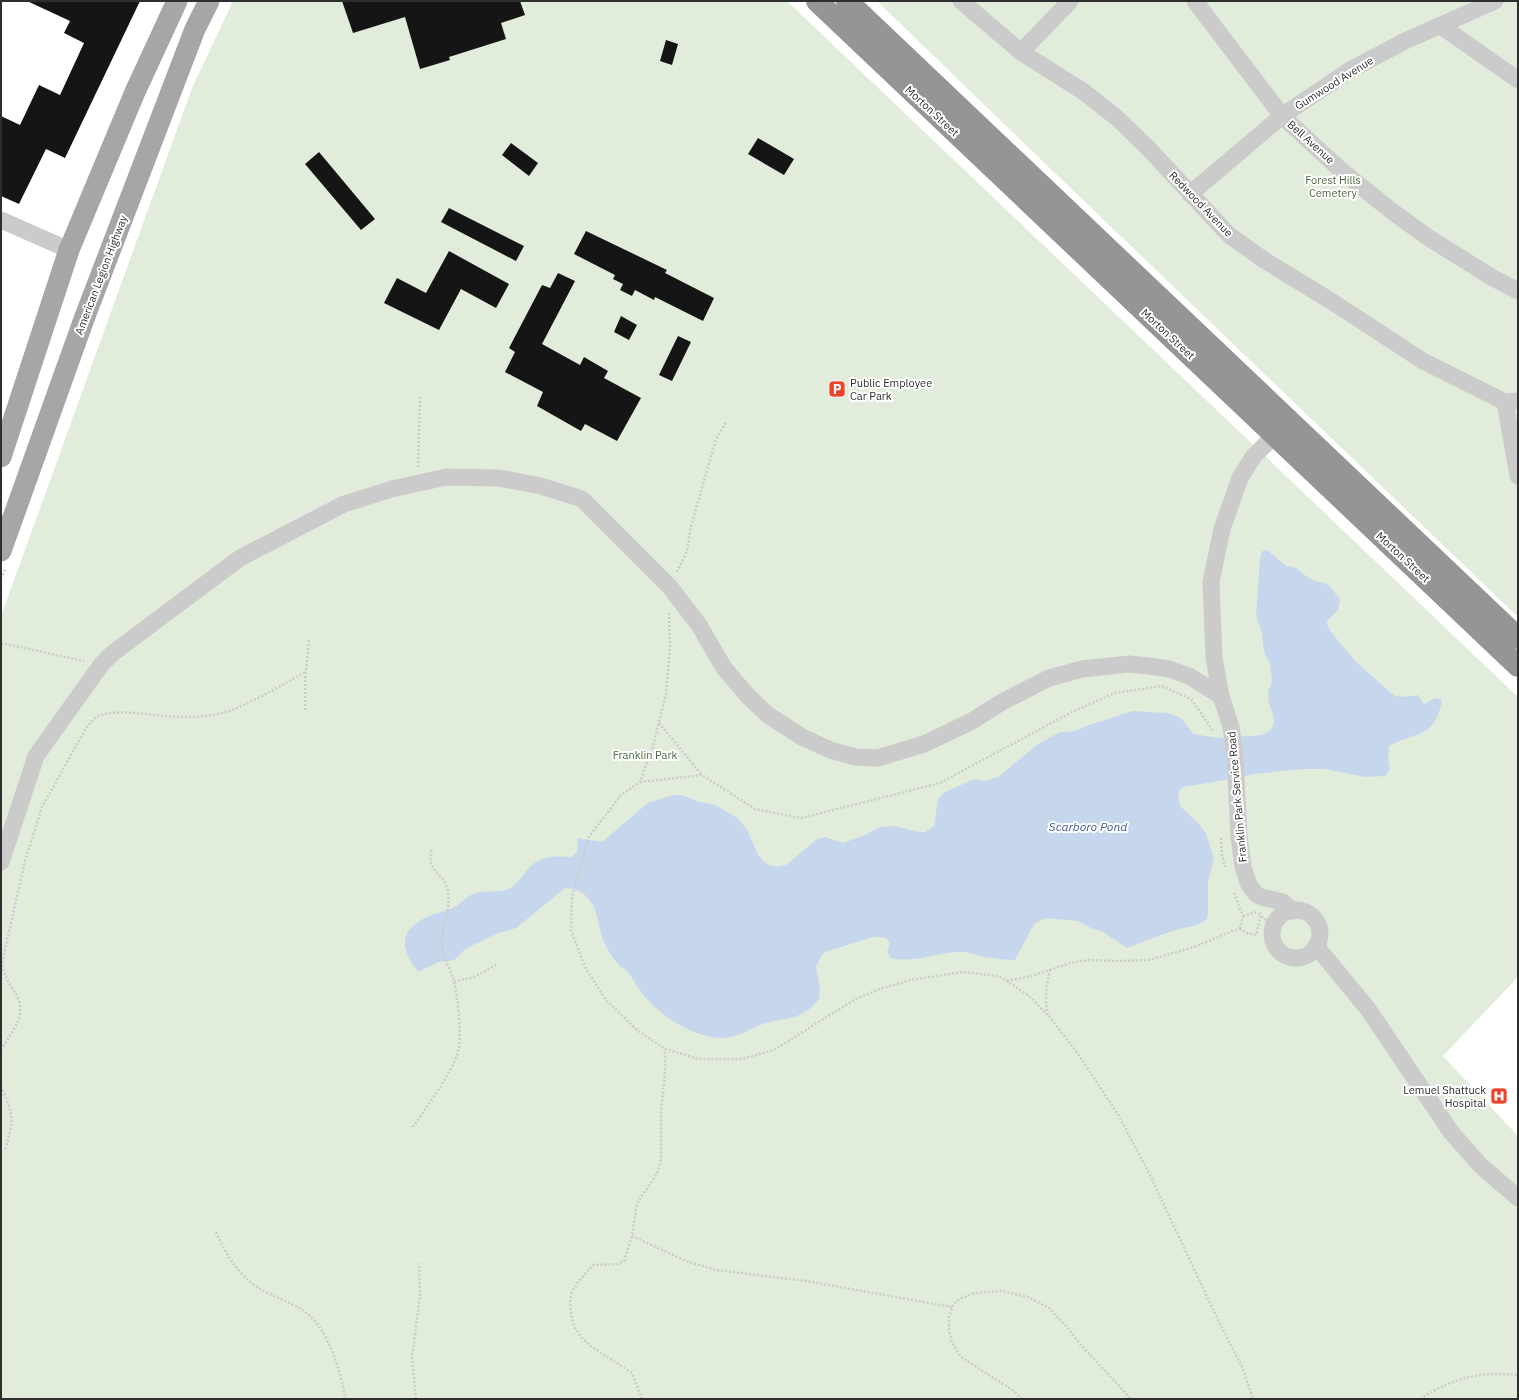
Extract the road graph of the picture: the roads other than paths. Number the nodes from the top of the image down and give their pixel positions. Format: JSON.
{"nodes":[{"id":1,"x":178,"y":1,"type":"edge"},
{"id":2,"x":208,"y":1,"type":"edge"},
{"id":3,"x":817,"y":1,"type":"edge"},
{"id":4,"x":847,"y":1,"type":"edge"},
{"id":5,"x":961,"y":1,"type":"edge"},
{"id":6,"x":1070,"y":1,"type":"edge"},
{"id":7,"x":1195,"y":1,"type":"edge"},
{"id":8,"x":1496,"y":1,"type":"edge"},
{"id":9,"x":1441,"y":26,"type":"junction"},
{"id":10,"x":1021,"y":52,"type":"junction"},
{"id":11,"x":1518,"y":80,"type":"edge"},
{"id":12,"x":1282,"y":116,"type":"junction"},
{"id":13,"x":1190,"y":194,"type":"junction"},
{"id":14,"x":1,"y":220,"type":"edge"},
{"id":15,"x":69,"y":250,"type":"junction"},
{"id":16,"x":1518,"y":291,"type":"edge"},
{"id":17,"x":1511,"y":402,"type":"edge"},
{"id":18,"x":1274,"y":435,"type":"junction"},
{"id":19,"x":1,"y":457,"type":"edge"},
{"id":20,"x":1518,"y":476,"type":"edge"},
{"id":21,"x":1,"y":551,"type":"edge"},
{"id":22,"x":1518,"y":638,"type":"edge"},
{"id":23,"x":1518,"y":666,"type":"edge"},
{"id":24,"x":1221,"y":696,"type":"junction"},
{"id":25,"x":1,"y":862,"type":"edge"},
{"id":26,"x":1293,"y":910,"type":"junction"},
{"id":27,"x":1316,"y":946,"type":"junction"},
{"id":28,"x":1518,"y":1198,"type":"edge"}],
"edges":[{"from":1,"to":15,"type":"main road"},
{"from":2,"to":21,"type":"main road","name":"American Legion Highway"},
{"from":3,"to":18,"type":"highway","name":"Morton Street"},
{"from":4,"to":22,"type":"highway","name":"Morton Street"},
{"from":5,"to":10,"type":"street","name":"Redwood Avenue"},
{"from":6,"to":10,"type":"street"},
{"from":7,"to":12,"type":"street","name":"Bell Avenue"},
{"from":8,"to":9,"type":"street","name":"Gumwood Avenue"},
{"from":9,"to":11,"type":"street"},
{"from":9,"to":12,"type":"street","name":"Gumwood Avenue"},
{"from":10,"to":13,"type":"street","name":"Redwood Avenue"},
{"from":12,"to":13,"type":"street","name":"Gumwood Avenue"},
{"from":12,"to":16,"type":"street","name":"Bell Avenue"},
{"from":13,"to":17,"type":"street","name":"Redwood Avenue"},
{"from":14,"to":15,"type":"street"},
{"from":15,"to":19,"type":"main road"},
{"from":17,"to":20,"type":"street"},
{"from":18,"to":23,"type":"highway","name":"Morton Street"},
{"from":18,"to":24,"type":"street","name":"Franklin Park Service Road"},
{"from":24,"to":25,"type":"street"},
{"from":24,"to":26,"type":"street","name":"Franklin Park Service Road"},
{"from":26,"to":27,"type":"street","name":"Franklin Park Service Road"},
{"from":26,"to":27,"type":"street"},
{"from":27,"to":28,"type":"street"}]}
